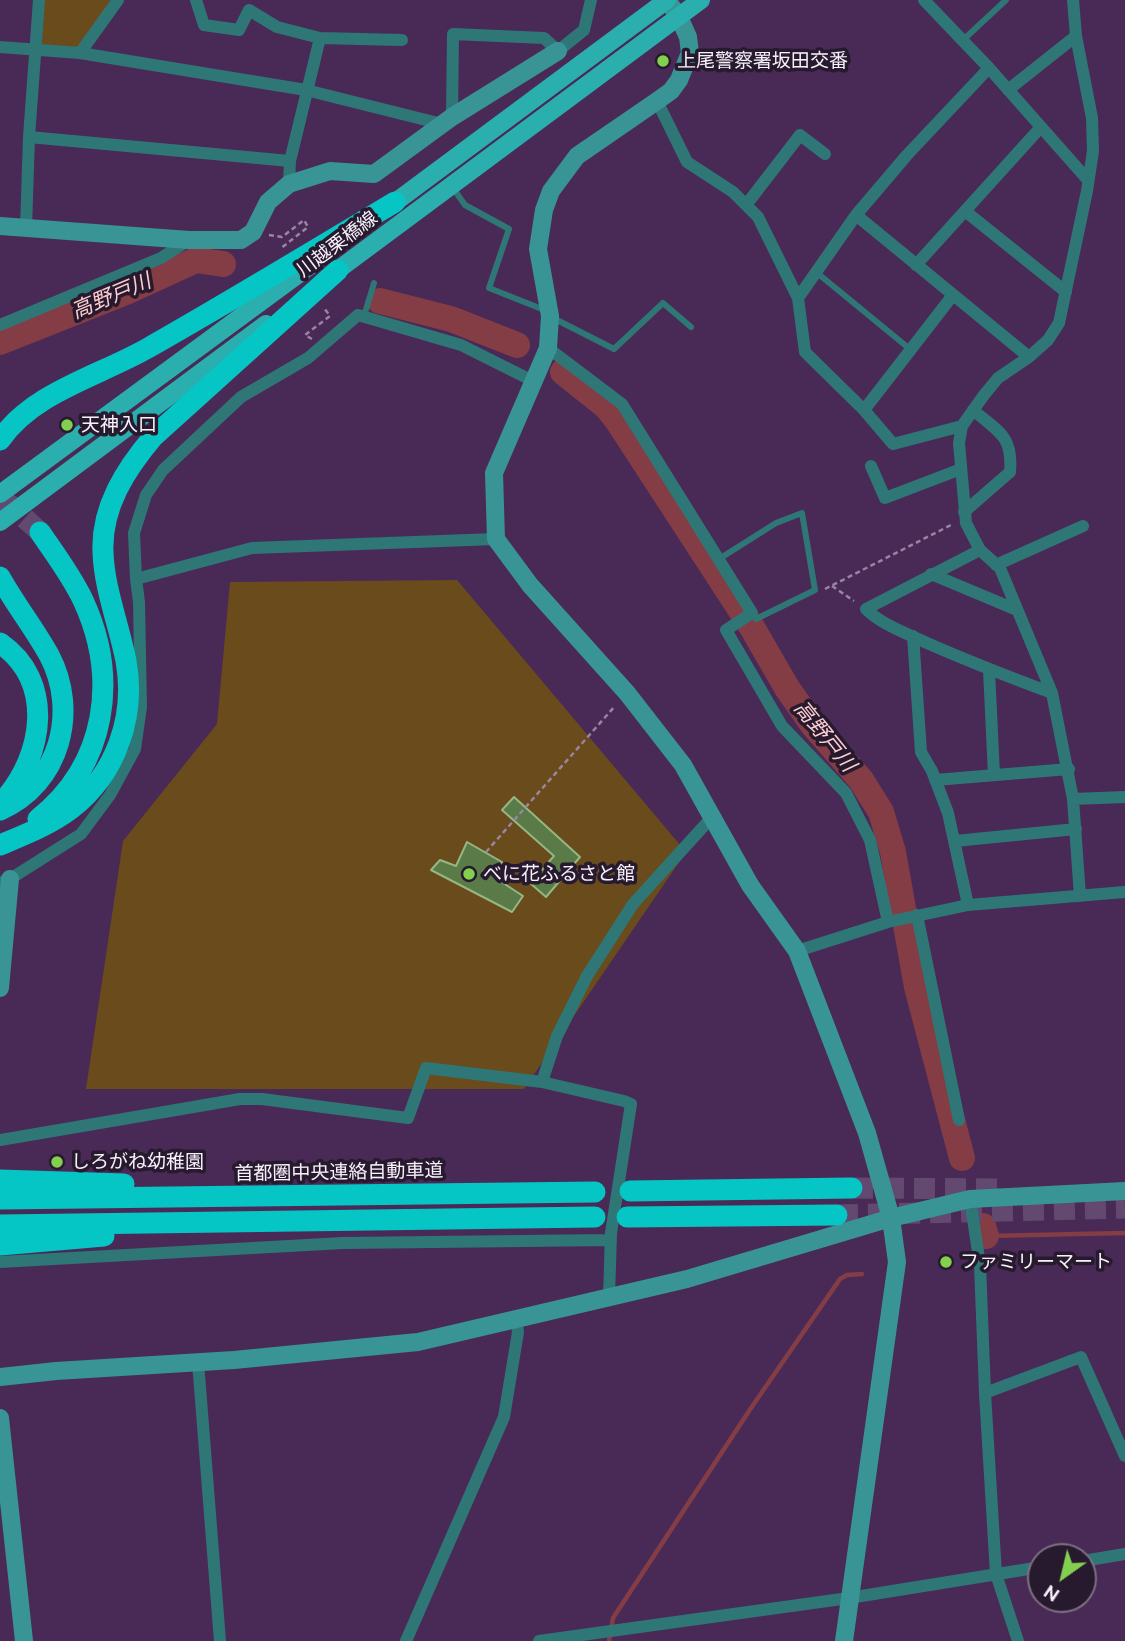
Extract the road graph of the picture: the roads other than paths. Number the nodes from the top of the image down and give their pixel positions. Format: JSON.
{"nodes":[{"id":1,"x":39,"y":0,"type":"edge"},
{"id":2,"x":118,"y":0,"type":"edge"},
{"id":3,"x":197,"y":0,"type":"edge"},
{"id":4,"x":591,"y":0,"type":"edge"},
{"id":5,"x":667,"y":0,"type":"edge"},
{"id":6,"x":701,"y":0,"type":"edge"},
{"id":7,"x":925,"y":0,"type":"edge"},
{"id":8,"x":1006,"y":0,"type":"edge"},
{"id":9,"x":1073,"y":0,"type":"edge"},
{"id":10,"x":679,"y":17,"type":"junction"},
{"id":11,"x":1076,"y":36,"type":"junction"},
{"id":12,"x":320,"y":38,"type":"junction"},
{"id":13,"x":402,"y":40,"type":"dead end"},
{"id":14,"x":963,"y":40,"type":"junction"},
{"id":15,"x":0,"y":47,"type":"edge"},
{"id":16,"x":35,"y":51,"type":"junction"},
{"id":17,"x":558,"y":51,"type":"junction"},
{"id":18,"x":80,"y":53,"type":"junction"},
{"id":19,"x":989,"y":68,"type":"junction"},
{"id":20,"x":306,"y":90,"type":"junction"},
{"id":21,"x":1008,"y":90,"type":"junction"},
{"id":22,"x":657,"y":102,"type":"junction"},
{"id":23,"x":447,"y":120,"type":"junction"},
{"id":24,"x":1041,"y":127,"type":"junction"},
{"id":25,"x":29,"y":137,"type":"junction"},
{"id":26,"x":825,"y":154,"type":"dead end"},
{"id":27,"x":290,"y":161,"type":"junction"},
{"id":28,"x":1087,"y":179,"type":"junction"},
{"id":29,"x":289,"y":184,"type":"junction"},
{"id":30,"x":451,"y":185,"type":"junction"},
{"id":31,"x":395,"y":202,"type":"junction"},
{"id":32,"x":746,"y":205,"type":"junction"},
{"id":33,"x":965,"y":211,"type":"junction"},
{"id":34,"x":856,"y":215,"type":"junction"},
{"id":35,"x":0,"y":226,"type":"edge"},
{"id":36,"x":26,"y":228,"type":"junction"},
{"id":37,"x":189,"y":240,"type":"junction"},
{"id":38,"x":916,"y":265,"type":"junction"},
{"id":39,"x":338,"y":270,"type":"junction"},
{"id":40,"x":817,"y":272,"type":"junction"},
{"id":41,"x":374,"y":283,"type":"dead end"},
{"id":42,"x":1066,"y":292,"type":"junction"},
{"id":43,"x":953,"y":295,"type":"junction"},
{"id":44,"x":798,"y":298,"type":"junction"},
{"id":45,"x":549,"y":314,"type":"junction"},
{"id":46,"x":363,"y":316,"type":"junction"},
{"id":47,"x":0,"y":326,"type":"edge"},
{"id":48,"x":691,"y":327,"type":"dead end"},
{"id":49,"x":548,"y":348,"type":"junction"},
{"id":50,"x":911,"y":350,"type":"junction"},
{"id":51,"x":1030,"y":357,"type":"junction"},
{"id":52,"x":533,"y":381,"type":"junction"},
{"id":53,"x":864,"y":410,"type":"junction"},
{"id":54,"x":973,"y":410,"type":"junction"},
{"id":55,"x":962,"y":426,"type":"junction"},
{"id":56,"x":2,"y":438,"type":"edge"},
{"id":57,"x":871,"y":466,"type":"dead end"},
{"id":58,"x":961,"y":469,"type":"junction"},
{"id":59,"x":0,"y":494,"type":"edge"},
{"id":60,"x":964,"y":515,"type":"junction"},
{"id":61,"x":0,"y":522,"type":"edge"},
{"id":62,"x":1083,"y":526,"type":"dead end"},
{"id":63,"x":40,"y":532,"type":"tunnel mouth"},
{"id":64,"x":496,"y":539,"type":"junction"},
{"id":65,"x":980,"y":550,"type":"junction"},
{"id":66,"x":718,"y":559,"type":"junction"},
{"id":67,"x":996,"y":565,"type":"junction"},
{"id":68,"x":930,"y":575,"type":"junction"},
{"id":69,"x":1,"y":579,"type":"edge"},
{"id":70,"x":136,"y":579,"type":"junction"},
{"id":71,"x":1017,"y":610,"type":"junction"},
{"id":72,"x":752,"y":614,"type":"junction"},
{"id":73,"x":913,"y":636,"type":"junction"},
{"id":74,"x":0,"y":643,"type":"edge"},
{"id":75,"x":989,"y":670,"type":"junction"},
{"id":76,"x":1052,"y":692,"type":"junction"},
{"id":77,"x":1069,"y":769,"type":"junction"},
{"id":78,"x":993,"y":775,"type":"junction"},
{"id":79,"x":935,"y":780,"type":"junction"},
{"id":80,"x":1125,"y":797,"type":"edge"},
{"id":81,"x":1073,"y":800,"type":"junction"},
{"id":82,"x":0,"y":803,"type":"edge"},
{"id":83,"x":0,"y":810,"type":"edge"},
{"id":84,"x":713,"y":816,"type":"junction"},
{"id":85,"x":1076,"y":830,"type":"junction"},
{"id":86,"x":955,"y":841,"type":"junction"},
{"id":87,"x":5,"y":844,"type":"edge"},
{"id":88,"x":5,"y":881,"type":"edge"},
{"id":89,"x":1125,"y":892,"type":"edge"},
{"id":90,"x":1080,"y":896,"type":"junction"},
{"id":91,"x":968,"y":905,"type":"junction"},
{"id":92,"x":917,"y":915,"type":"junction"},
{"id":93,"x":888,"y":922,"type":"junction"},
{"id":94,"x":797,"y":951,"type":"junction"},
{"id":95,"x":0,"y":988,"type":"edge"},
{"id":96,"x":542,"y":1082,"type":"junction"},
{"id":97,"x":959,"y":1120,"type":"dead end"},
{"id":98,"x":0,"y":1140,"type":"edge"},
{"id":99,"x":0,"y":1180,"type":"edge"},
{"id":100,"x":852,"y":1188,"type":"tunnel mouth"},
{"id":101,"x":630,"y":1191,"type":"dead end"},
{"id":102,"x":1125,"y":1191,"type":"edge"},
{"id":103,"x":596,"y":1192,"type":"dead end"},
{"id":104,"x":342,"y":1194,"type":"junction"},
{"id":105,"x":0,"y":1199,"type":"edge"},
{"id":106,"x":970,"y":1199,"type":"junction"},
{"id":107,"x":837,"y":1215,"type":"tunnel mouth"},
{"id":108,"x":595,"y":1217,"type":"dead end"},
{"id":109,"x":627,"y":1217,"type":"dead end"},
{"id":110,"x":891,"y":1218,"type":"junction"},
{"id":111,"x":295,"y":1220,"type":"junction"},
{"id":112,"x":0,"y":1225,"type":"edge"},
{"id":113,"x":611,"y":1240,"type":"junction"},
{"id":114,"x":0,"y":1245,"type":"edge"},
{"id":115,"x":0,"y":1262,"type":"edge"},
{"id":116,"x":608,"y":1298,"type":"junction"},
{"id":117,"x":516,"y":1319,"type":"junction"},
{"id":118,"x":198,"y":1362,"type":"junction"},
{"id":119,"x":0,"y":1377,"type":"edge"},
{"id":120,"x":985,"y":1393,"type":"junction"},
{"id":121,"x":0,"y":1418,"type":"edge"},
{"id":122,"x":1125,"y":1456,"type":"edge"},
{"id":123,"x":1125,"y":1554,"type":"edge"},
{"id":124,"x":1097,"y":1559,"type":"edge"},
{"id":125,"x":1027,"y":1569,"type":"edge"},
{"id":126,"x":996,"y":1574,"type":"junction"},
{"id":127,"x":849,"y":1598,"type":"junction"},
{"id":128,"x":24,"y":1641,"type":"edge"},
{"id":129,"x":220,"y":1641,"type":"edge"},
{"id":130,"x":406,"y":1641,"type":"edge"},
{"id":131,"x":539,"y":1641,"type":"edge"},
{"id":132,"x":844,"y":1641,"type":"edge"},
{"id":133,"x":1018,"y":1641,"type":"edge"}],
"edges":[{"from":1,"to":16,"type":"street"},
{"from":2,"to":18,"type":"street"},
{"from":3,"to":12,"type":"street"},
{"from":4,"to":17,"type":"street"},
{"from":5,"to":10,"type":"street"},
{"from":5,"to":31,"type":"main road","name":"川越栗橋線"},
{"from":6,"to":10,"type":"main road","name":"川越栗橋線"},
{"from":7,"to":14,"type":"street"},
{"from":8,"to":14,"type":"lane"},
{"from":9,"to":11,"type":"street"},
{"from":10,"to":22,"type":"street"},
{"from":10,"to":30,"type":"main road","name":"川越栗橋線"},
{"from":11,"to":21,"type":"street"},
{"from":11,"to":28,"type":"street"},
{"from":12,"to":13,"type":"street"},
{"from":12,"to":20,"type":"street"},
{"from":14,"to":19,"type":"street"},
{"from":15,"to":16,"type":"street"},
{"from":16,"to":18,"type":"street"},
{"from":16,"to":25,"type":"street"},
{"from":17,"to":23,"type":"street"},
{"from":17,"to":23,"type":"street"},
{"from":18,"to":20,"type":"street"},
{"from":19,"to":21,"type":"street"},
{"from":19,"to":34,"type":"street"},
{"from":20,"to":23,"type":"street"},
{"from":20,"to":27,"type":"street"},
{"from":21,"to":24,"type":"street"},
{"from":22,"to":32,"type":"street"},
{"from":22,"to":45,"type":"street"},
{"from":23,"to":29,"type":"street"},
{"from":24,"to":28,"type":"street"},
{"from":24,"to":33,"type":"street"},
{"from":25,"to":27,"type":"street"},
{"from":25,"to":36,"type":"street"},
{"from":26,"to":32,"type":"street"},
{"from":27,"to":29,"type":"street"},
{"from":28,"to":42,"type":"street"},
{"from":29,"to":37,"type":"street"},
{"from":30,"to":39,"type":"main road","name":"川越栗橋線"},
{"from":30,"to":45,"type":"lane"},
{"from":31,"to":56,"type":"highway"},
{"from":31,"to":59,"type":"main road","name":"川越栗橋線"},
{"from":32,"to":44,"type":"street"},
{"from":33,"to":38,"type":"street"},
{"from":33,"to":42,"type":"street"},
{"from":34,"to":38,"type":"street"},
{"from":34,"to":40,"type":"street"},
{"from":35,"to":36,"type":"street"},
{"from":36,"to":37,"type":"street"},
{"from":37,"to":47,"type":"street"},
{"from":38,"to":43,"type":"street"},
{"from":39,"to":61,"type":"main road","name":"川越栗橋線"},
{"from":39,"to":87,"type":"highway"},
{"from":40,"to":44,"type":"street"},
{"from":40,"to":50,"type":"lane"},
{"from":41,"to":46,"type":"lane"},
{"from":42,"to":51,"type":"street"},
{"from":43,"to":50,"type":"street"},
{"from":43,"to":51,"type":"street"},
{"from":44,"to":53,"type":"street"},
{"from":45,"to":48,"type":"lane"},
{"from":45,"to":49,"type":"street"},
{"from":46,"to":52,"type":"street"},
{"from":46,"to":70,"type":"street"},
{"from":49,"to":52,"type":"street"},
{"from":49,"to":66,"type":"street"},
{"from":50,"to":53,"type":"street"},
{"from":51,"to":54,"type":"street"},
{"from":52,"to":64,"type":"street"},
{"from":53,"to":55,"type":"street"},
{"from":54,"to":55,"type":"street"},
{"from":54,"to":60,"type":"street"},
{"from":55,"to":58,"type":"street"},
{"from":57,"to":58,"type":"street"},
{"from":58,"to":60,"type":"street"},
{"from":60,"to":65,"type":"street"},
{"from":62,"to":67,"type":"street"},
{"from":63,"to":87,"type":"highway"},
{"from":64,"to":70,"type":"street"},
{"from":64,"to":84,"type":"street"},
{"from":65,"to":67,"type":"street"},
{"from":65,"to":68,"type":"street"},
{"from":66,"to":72,"type":"street"},
{"from":66,"to":72,"type":"lane"},
{"from":67,"to":71,"type":"street"},
{"from":68,"to":71,"type":"street"},
{"from":68,"to":73,"type":"street"},
{"from":69,"to":83,"type":"highway"},
{"from":70,"to":88,"type":"street"},
{"from":71,"to":76,"type":"street"},
{"from":72,"to":93,"type":"street"},
{"from":73,"to":75,"type":"street"},
{"from":73,"to":79,"type":"street"},
{"from":74,"to":82,"type":"highway"},
{"from":75,"to":76,"type":"street"},
{"from":75,"to":78,"type":"street"},
{"from":76,"to":77,"type":"street"},
{"from":77,"to":78,"type":"street"},
{"from":77,"to":81,"type":"street"},
{"from":78,"to":79,"type":"street"},
{"from":79,"to":86,"type":"street"},
{"from":80,"to":81,"type":"street"},
{"from":81,"to":85,"type":"street"},
{"from":84,"to":94,"type":"street"},
{"from":84,"to":96,"type":"street"},
{"from":85,"to":86,"type":"street"},
{"from":85,"to":90,"type":"street"},
{"from":86,"to":91,"type":"street"},
{"from":88,"to":95,"type":"street"},
{"from":89,"to":90,"type":"street"},
{"from":90,"to":91,"type":"street"},
{"from":91,"to":92,"type":"street"},
{"from":92,"to":93,"type":"street"},
{"from":92,"to":97,"type":"street"},
{"from":93,"to":94,"type":"street"},
{"from":94,"to":110,"type":"street"},
{"from":96,"to":98,"type":"street"},
{"from":96,"to":113,"type":"street"},
{"from":99,"to":104,"type":"highway"},
{"from":100,"to":101,"type":"highway"},
{"from":102,"to":106,"type":"street"},
{"from":103,"to":104,"type":"highway","name":"首都圏中央連絡自動車道"},
{"from":104,"to":105,"type":"highway","name":"首都圏中央連絡自動車道"},
{"from":106,"to":110,"type":"street"},
{"from":106,"to":120,"type":"street"},
{"from":107,"to":109,"type":"highway"},
{"from":108,"to":111,"type":"highway"},
{"from":110,"to":116,"type":"street"},
{"from":110,"to":127,"type":"street"},
{"from":111,"to":112,"type":"highway"},
{"from":111,"to":114,"type":"highway"},
{"from":113,"to":115,"type":"street"},
{"from":113,"to":116,"type":"street"},
{"from":116,"to":117,"type":"street"},
{"from":117,"to":118,"type":"street"},
{"from":117,"to":130,"type":"street"},
{"from":118,"to":119,"type":"street"},
{"from":118,"to":129,"type":"street"},
{"from":120,"to":122,"type":"street"},
{"from":120,"to":126,"type":"street"},
{"from":121,"to":128,"type":"street"},
{"from":123,"to":124,"type":"street"},
{"from":125,"to":126,"type":"street"},
{"from":126,"to":127,"type":"street"},
{"from":126,"to":133,"type":"street"},
{"from":127,"to":131,"type":"street"},
{"from":127,"to":132,"type":"street"}]}
